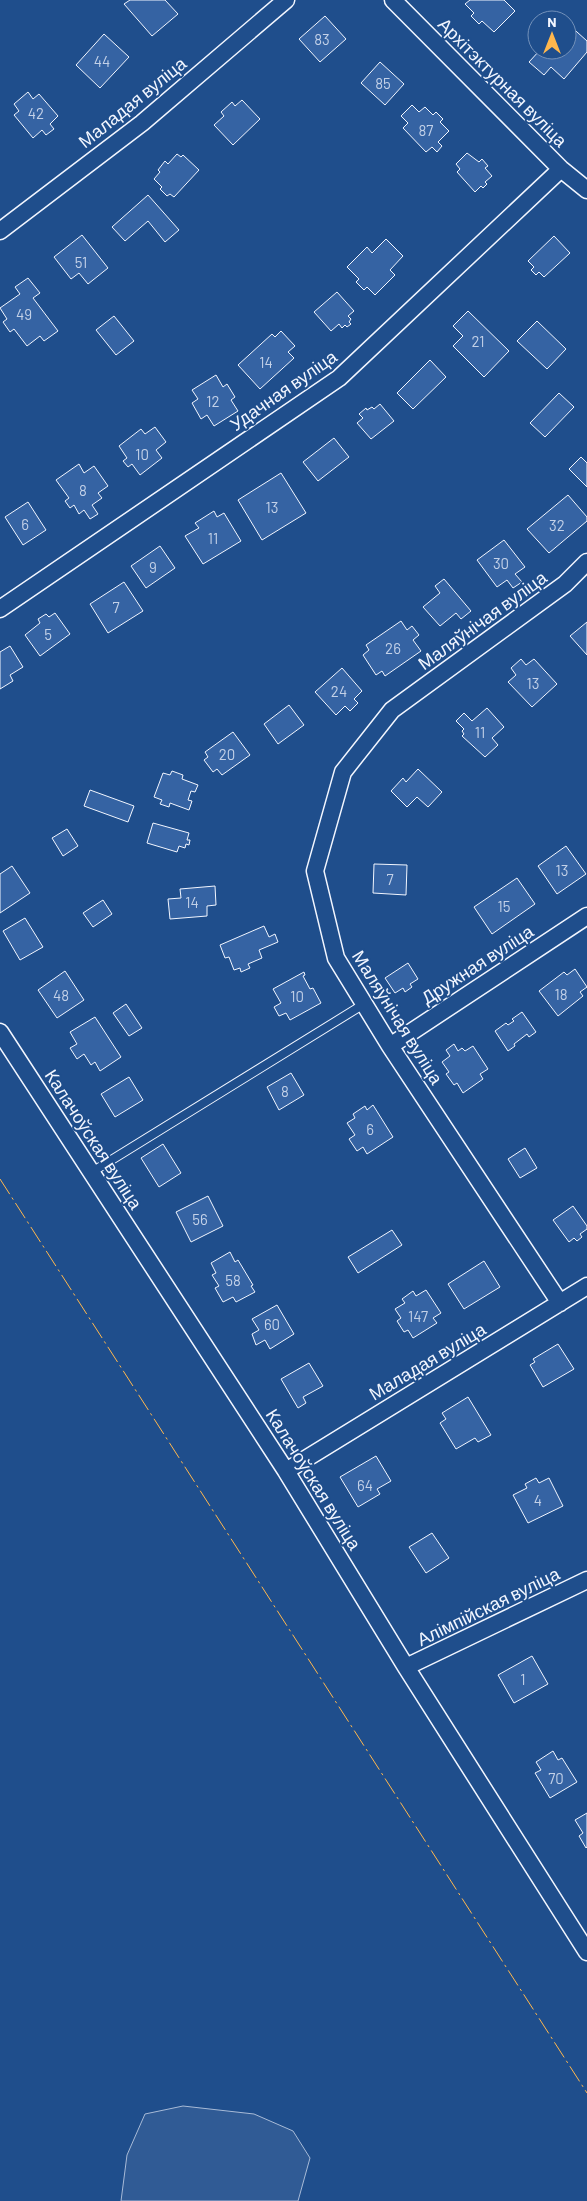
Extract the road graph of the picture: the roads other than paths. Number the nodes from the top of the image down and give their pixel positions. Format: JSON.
{"nodes":[{"id":1,"x":286,"y":0,"type":"edge"},
{"id":2,"x":394,"y":0,"type":"edge"},
{"id":3,"x":561,"y":169,"type":"junction"},
{"id":4,"x":587,"y":190,"type":"edge"},
{"id":5,"x":0,"y":231,"type":"edge"},
{"id":6,"x":587,"y":562,"type":"edge"},
{"id":7,"x":0,"y":609,"type":"edge"},
{"id":8,"x":587,"y":916,"type":"edge"},
{"id":9,"x":364,"y":1004,"type":"junction"},
{"id":10,"x":0,"y":1032,"type":"edge"},
{"id":11,"x":390,"y":1046,"type":"junction"},
{"id":12,"x":92,"y":1172,"type":"junction"},
{"id":13,"x":587,"y":1286,"type":"edge"},
{"id":14,"x":560,"y":1303,"type":"junction"},
{"id":15,"x":286,"y":1470,"type":"junction"},
{"id":16,"x":587,"y":1580,"type":"edge"},
{"id":17,"x":406,"y":1667,"type":"junction"},
{"id":18,"x":587,"y":1952,"type":"edge"}],
"edges":[{"from":1,"to":5,"type":"street","name":"Маладая вуліца"},
{"from":2,"to":3,"type":"street","name":"Архітэктурная вуліца"},
{"from":3,"to":4,"type":"street","name":"Архітэктурная вуліца"},
{"from":3,"to":7,"type":"street","name":"Удачная вуліца"},
{"from":6,"to":9,"type":"street","name":"Маляўнічая вуліца"},
{"from":8,"to":11,"type":"street","name":"Дружная вуліца"},
{"from":9,"to":11,"type":"street","name":"Маляўнічая вуліца"},
{"from":9,"to":12,"type":"lane"},
{"from":10,"to":12,"type":"street","name":"Калачоўская вуліца"},
{"from":11,"to":14,"type":"street","name":"Маляўнічая вуліца"},
{"from":12,"to":15,"type":"street","name":"Калачоўская вуліца"},
{"from":13,"to":14,"type":"street","name":"Маладая вуліца"},
{"from":14,"to":15,"type":"street","name":"Маладая вуліца"},
{"from":15,"to":17,"type":"street","name":"Калачоўская вуліца"},
{"from":16,"to":17,"type":"street","name":"Алімпійская вуліца"},
{"from":17,"to":18,"type":"street","name":"Калачоўская вуліца"}]}
